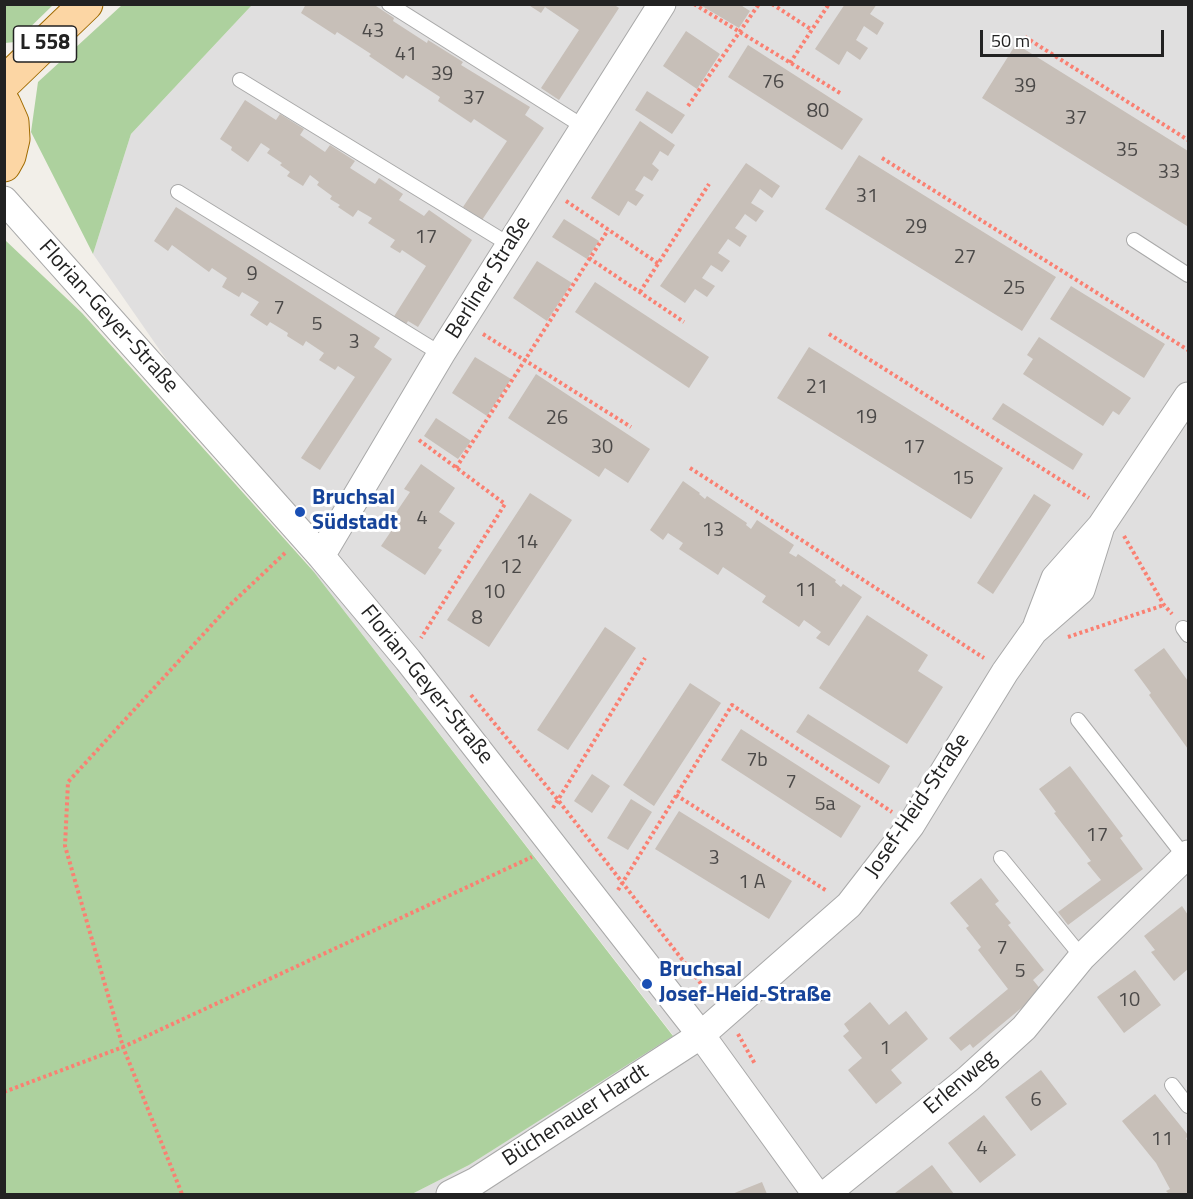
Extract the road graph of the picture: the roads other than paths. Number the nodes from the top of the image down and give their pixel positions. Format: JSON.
{"nodes":[{"id":1,"x":86,"y":4,"type":"edge"},
{"id":2,"x":389,"y":4,"type":"edge"},
{"id":3,"x":661,"y":5,"type":"edge"},
{"id":4,"x":240,"y":80,"type":"dead end"},
{"id":5,"x":4,"y":83,"type":"edge"},
{"id":6,"x":4,"y":104,"type":"edge"},
{"id":7,"x":584,"y":127,"type":"junction"},
{"id":8,"x":4,"y":165,"type":"edge"},
{"id":9,"x":178,"y":192,"type":"dead end"},
{"id":10,"x":4,"y":200,"type":"edge"},
{"id":11,"x":1134,"y":240,"type":"dead end"},
{"id":12,"x":510,"y":245,"type":"junction"},
{"id":13,"x":1188,"y":275,"type":"edge"},
{"id":14,"x":441,"y":354,"type":"junction"},
{"id":15,"x":1188,"y":396,"type":"edge"},
{"id":16,"x":321,"y":556,"type":"junction"},
{"id":17,"x":1078,"y":720,"type":"dead end"},
{"id":18,"x":1187,"y":856,"type":"edge"},
{"id":19,"x":1001,"y":858,"type":"dead end"},
{"id":20,"x":1082,"y":957,"type":"junction"},
{"id":21,"x":701,"y":1035,"type":"junction"},
{"id":22,"x":1172,"y":1085,"type":"dead end"},
{"id":23,"x":1188,"y":1106,"type":"edge"},
{"id":24,"x":450,"y":1194,"type":"edge"},
{"id":25,"x":816,"y":1194,"type":"edge"},
{"id":26,"x":826,"y":1194,"type":"edge"}],
"edges":[{"from":1,"to":5,"type":"main road","number":"L 558"},
{"from":2,"to":7,"type":"lane"},
{"from":3,"to":7,"type":"street","name":"Berliner Straße"},
{"from":4,"to":12,"type":"lane"},
{"from":6,"to":8,"type":"main road"},
{"from":7,"to":12,"type":"street","name":"Berliner Straße"},
{"from":9,"to":14,"type":"lane"},
{"from":10,"to":16,"type":"street","name":"Florian-Geyer-Straße"},
{"from":11,"to":13,"type":"lane"},
{"from":12,"to":14,"type":"street","name":"Berliner Straße"},
{"from":14,"to":16,"type":"street","name":"Berliner Straße"},
{"from":15,"to":21,"type":"street","name":"Josef-Heid-Straße"},
{"from":16,"to":21,"type":"street","name":"Florian-Geyer-Straße"},
{"from":17,"to":18,"type":"lane","name":"Erlenweg"},
{"from":18,"to":20,"type":"street","name":"Erlenweg"},
{"from":19,"to":20,"type":"lane"},
{"from":20,"to":26,"type":"street","name":"Erlenweg"},
{"from":21,"to":24,"type":"street","name":"Büchenauer Hardt"},
{"from":21,"to":25,"type":"street","name":"Florian-Geyer-Straße"},
{"from":22,"to":23,"type":"lane"}]}
